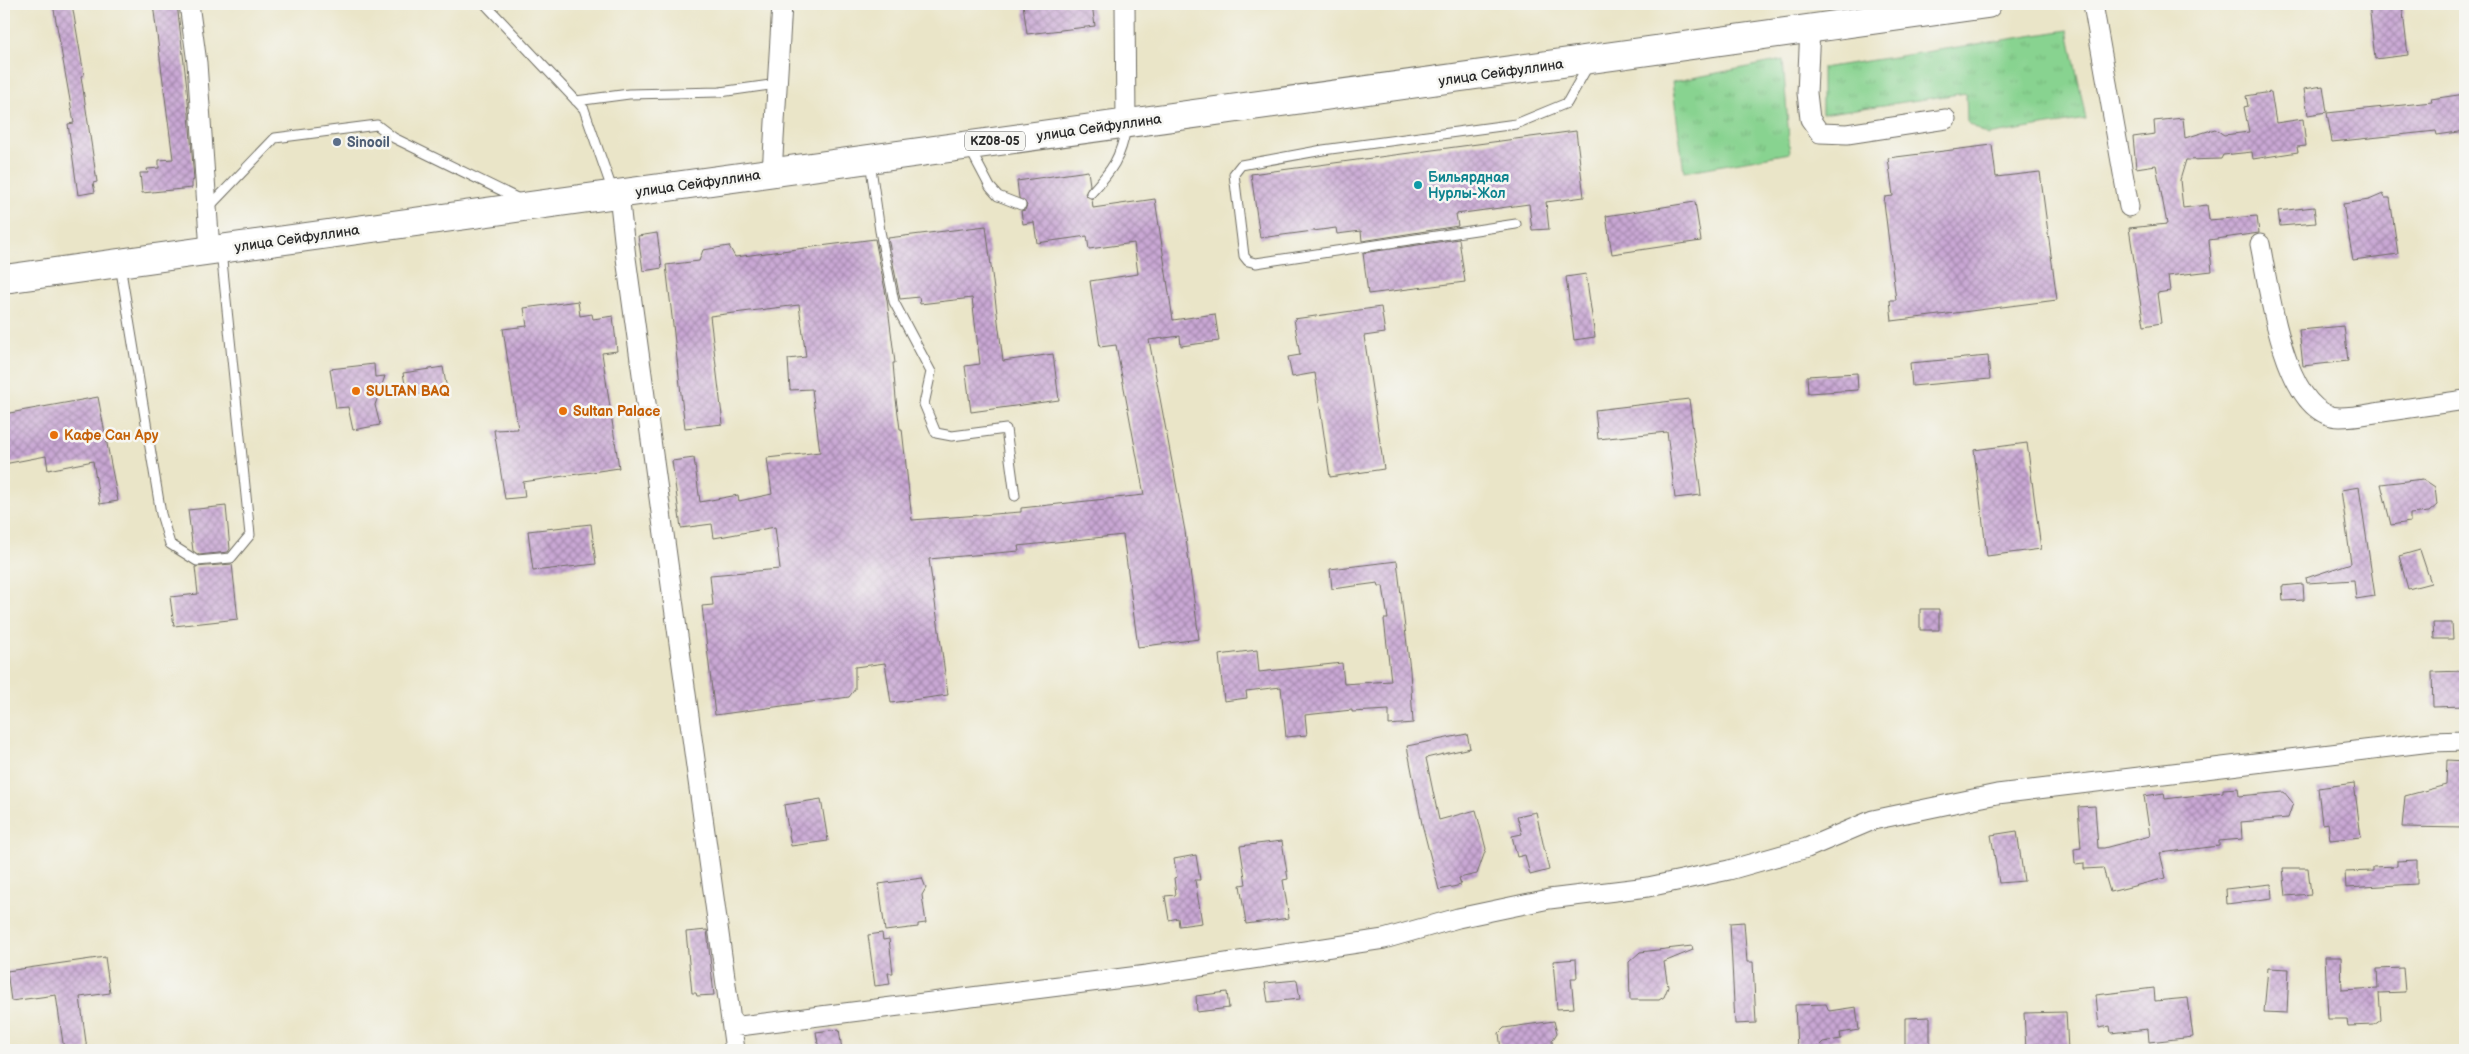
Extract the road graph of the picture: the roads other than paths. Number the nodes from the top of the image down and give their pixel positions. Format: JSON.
{"nodes":[{"id":1,"x":189,"y":4,"type":"edge"},
{"id":2,"x":485,"y":4,"type":"edge"},
{"id":3,"x":782,"y":4,"type":"edge"},
{"id":4,"x":1125,"y":4,"type":"edge"},
{"id":5,"x":1987,"y":4,"type":"edge"},
{"id":6,"x":2093,"y":4,"type":"edge"},
{"id":7,"x":1810,"y":28,"type":"junction"},
{"id":8,"x":1592,"y":60,"type":"junction"},
{"id":9,"x":777,"y":84,"type":"junction"},
{"id":10,"x":576,"y":101,"type":"junction"},
{"id":11,"x":1946,"y":119,"type":"dead end"},
{"id":12,"x":1126,"y":123,"type":"junction"},
{"id":13,"x":968,"y":144,"type":"junction"},
{"id":14,"x":870,"y":158,"type":"junction"},
{"id":15,"x":772,"y":173,"type":"junction"},
{"id":16,"x":1091,"y":193,"type":"dead end"},
{"id":17,"x":616,"y":194,"type":"junction"},
{"id":18,"x":1020,"y":205,"type":"dead end"},
{"id":19,"x":533,"y":206,"type":"junction"},
{"id":20,"x":2129,"y":207,"type":"dead end"},
{"id":21,"x":207,"y":209,"type":"junction"},
{"id":22,"x":1516,"y":224,"type":"dead end"},
{"id":23,"x":2260,"y":244,"type":"dead end"},
{"id":24,"x":216,"y":249,"type":"junction"},
{"id":25,"x":120,"y":263,"type":"junction"},
{"id":26,"x":4,"y":279,"type":"edge"},
{"id":27,"x":2465,"y":400,"type":"edge"},
{"id":28,"x":1015,"y":496,"type":"dead end"},
{"id":29,"x":2465,"y":741,"type":"edge"},
{"id":30,"x":732,"y":1027,"type":"junction"},
{"id":31,"x":735,"y":1050,"type":"edge"}],
"edges":[{"from":1,"to":21,"type":"street"},
{"from":2,"to":10,"type":"lane"},
{"from":3,"to":9,"type":"street"},
{"from":4,"to":12,"type":"street"},
{"from":5,"to":7,"type":"main road","name":"улица Сейфуллина","number":"KZ08-05"},
{"from":6,"to":20,"type":"street"},
{"from":7,"to":8,"type":"main road","name":"улица Сейфуллина","number":"KZ08-05"},
{"from":7,"to":11,"type":"street"},
{"from":8,"to":12,"type":"main road","name":"улица Сейфуллина","number":"KZ08-05"},
{"from":8,"to":22,"type":"lane"},
{"from":9,"to":10,"type":"lane"},
{"from":9,"to":15,"type":"street"},
{"from":10,"to":17,"type":"lane"},
{"from":12,"to":13,"type":"main road","name":"улица Сейфуллина","number":"KZ08-05"},
{"from":12,"to":16,"type":"lane"},
{"from":13,"to":14,"type":"main road","name":"улица Сейфуллина","number":"KZ08-05"},
{"from":13,"to":18,"type":"lane"},
{"from":14,"to":15,"type":"main road","name":"улица Сейфуллина","number":"KZ08-05"},
{"from":14,"to":28,"type":"lane"},
{"from":15,"to":17,"type":"main road","name":"улица Сейфуллина","number":"KZ08-05"},
{"from":17,"to":19,"type":"main road","name":"улица Сейфуллина","number":"KZ08-05"},
{"from":17,"to":30,"type":"street"},
{"from":19,"to":21,"type":"lane"},
{"from":19,"to":24,"type":"main road","name":"улица Сейфуллина","number":"KZ08-05"},
{"from":21,"to":24,"type":"street"},
{"from":23,"to":27,"type":"street"},
{"from":24,"to":25,"type":"main road","name":"улица Сейфуллина","number":"KZ08-05"},
{"from":24,"to":25,"type":"lane"},
{"from":25,"to":26,"type":"main road","name":"улица Сейфуллина","number":"KZ08-05"},
{"from":29,"to":30,"type":"street"},
{"from":30,"to":31,"type":"street"}]}
